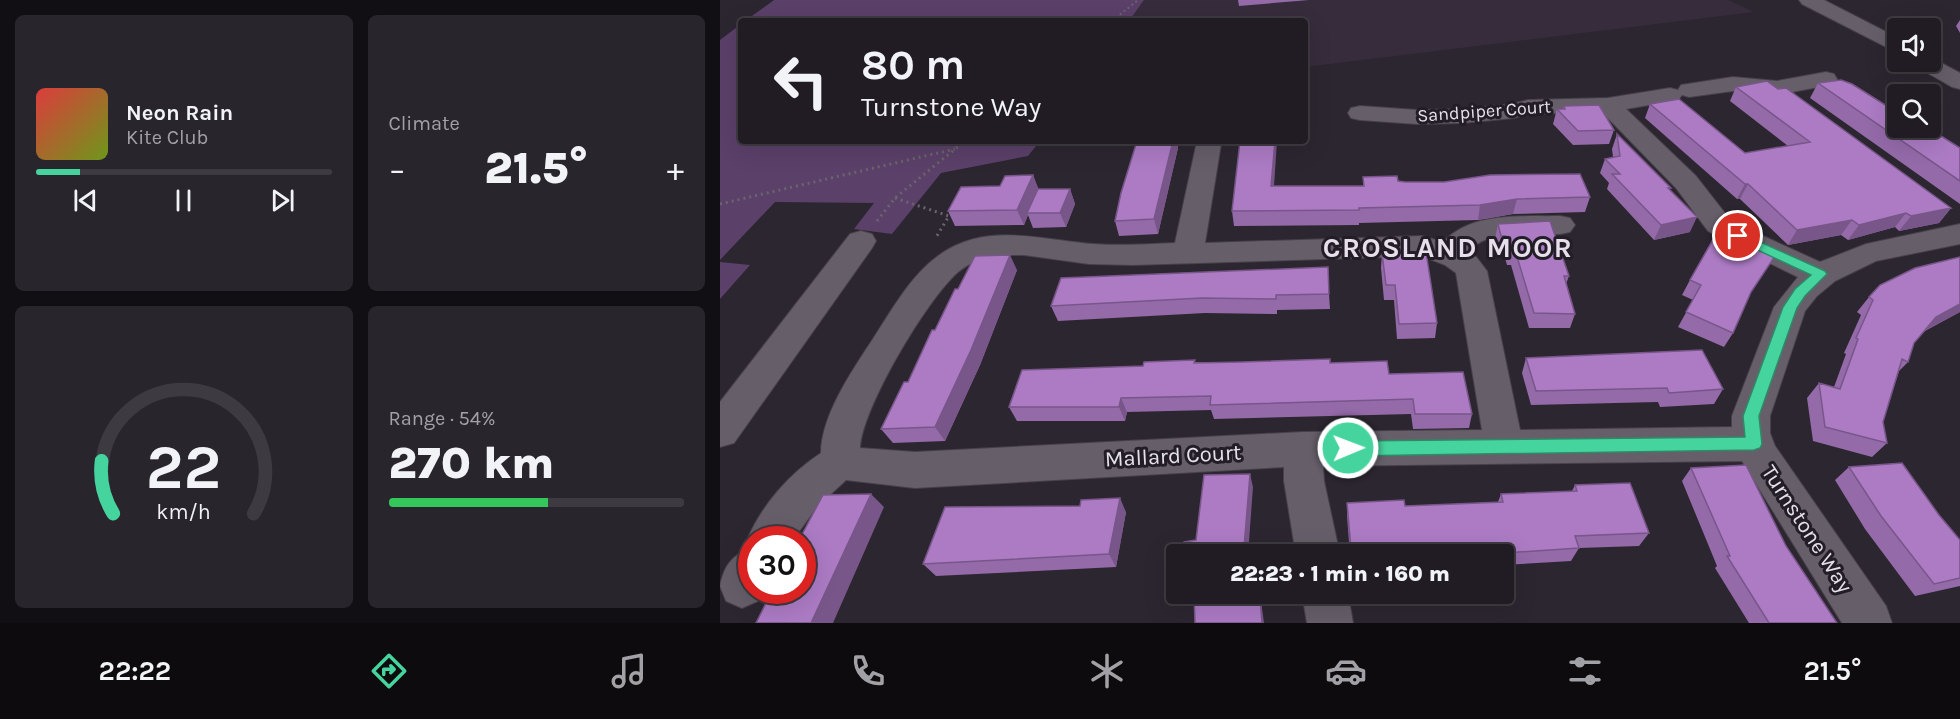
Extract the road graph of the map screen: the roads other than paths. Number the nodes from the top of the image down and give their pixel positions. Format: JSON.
{"nodes":[{"id":1,"x":1809,"y":0,"type":"edge"},
{"id":2,"x":1887,"y":41,"type":"edge"},
{"id":3,"x":1960,"y":55,"type":"edge"},
{"id":4,"x":1941,"y":59,"type":"edge"},
{"id":5,"x":1941,"y":70,"type":"edge"},
{"id":6,"x":1826,"y":79,"type":"edge"},
{"id":7,"x":1960,"y":82,"type":"edge"},
{"id":8,"x":1777,"y":88,"type":"junction"},
{"id":9,"x":1608,"y":105,"type":"junction"},
{"id":10,"x":1806,"y":109,"type":"edge"},
{"id":11,"x":1360,"y":113,"type":"dead end"},
{"id":12,"x":1208,"y":144,"type":"dead end"},
{"id":13,"x":1957,"y":223,"type":"edge"},
{"id":14,"x":1560,"y":225,"type":"dead end"},
{"id":15,"x":861,"y":241,"type":"road end"},
{"id":16,"x":1189,"y":251,"type":"junction"},
{"id":17,"x":1449,"y":254,"type":"junction"},
{"id":18,"x":1820,"y":274,"type":"junction"},
{"id":19,"x":720,"y":431,"type":"edge"},
{"id":20,"x":1754,"y":444,"type":"junction"},
{"id":21,"x":1504,"y":445,"type":"junction"},
{"id":22,"x":1303,"y":449,"type":"junction"},
{"id":23,"x":843,"y":460,"type":"junction"},
{"id":24,"x":777,"y":526,"type":"edge"},
{"id":25,"x":1316,"y":544,"type":"edge"},
{"id":26,"x":1327,"y":604,"type":"edge"},
{"id":27,"x":1330,"y":623,"type":"edge"},
{"id":28,"x":1869,"y":623,"type":"edge"}],
"edges":[{"from":1,"to":2,"type":"street"},
{"from":3,"to":4,"type":"street"},
{"from":5,"to":7,"type":"street"},
{"from":6,"to":8,"type":"street","name":"Sandpiper Court"},
{"from":8,"to":9,"type":"street","name":"Sandpiper Court"},
{"from":8,"to":10,"type":"street"},
{"from":9,"to":11,"type":"street","name":"Sandpiper Court"},
{"from":9,"to":18,"type":"street"},
{"from":12,"to":16,"type":"street"},
{"from":13,"to":18,"type":"street","name":"Turnstone Way"},
{"from":14,"to":17,"type":"street"},
{"from":15,"to":19,"type":"street"},
{"from":16,"to":17,"type":"street"},
{"from":16,"to":23,"type":"street"},
{"from":17,"to":21,"type":"street"},
{"from":18,"to":20,"type":"street","name":"Turnstone Way"},
{"from":20,"to":21,"type":"street","name":"Mallard Court"},
{"from":20,"to":28,"type":"street","name":"Turnstone Way"},
{"from":21,"to":22,"type":"street","name":"Mallard Court"},
{"from":22,"to":23,"type":"street","name":"Mallard Court"},
{"from":22,"to":25,"type":"street"},
{"from":23,"to":24,"type":"street"},
{"from":26,"to":27,"type":"street"}]}
